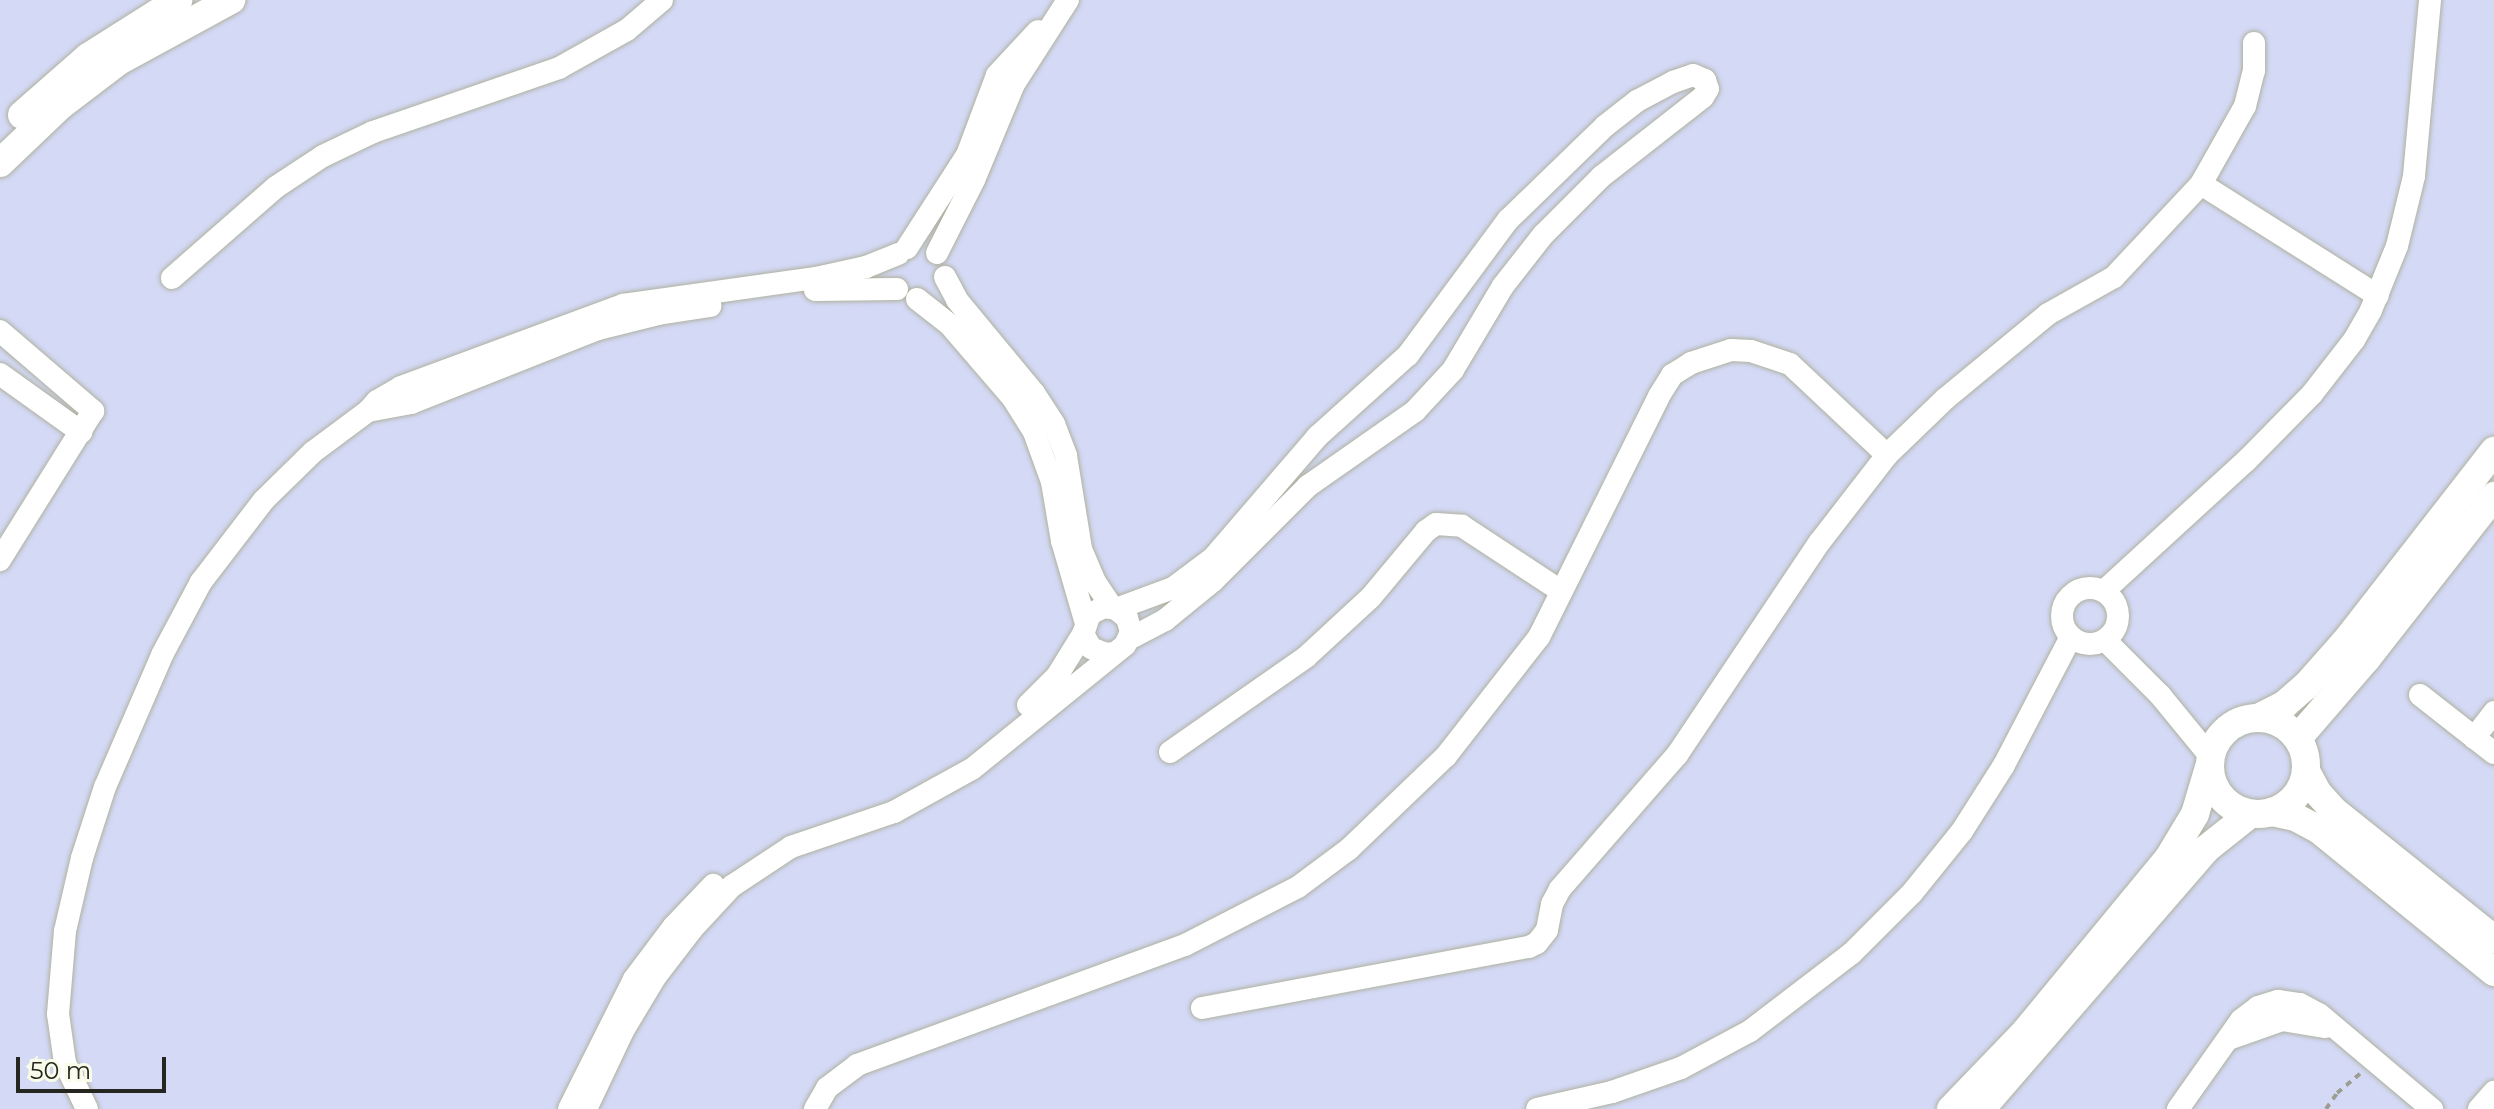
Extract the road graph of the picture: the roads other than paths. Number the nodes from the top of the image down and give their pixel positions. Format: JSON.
{"nodes":[{"id":1,"x":178,"y":0,"type":"edge"},
{"id":2,"x":231,"y":0,"type":"edge"},
{"id":3,"x":662,"y":0,"type":"edge"},
{"id":4,"x":1068,"y":0,"type":"edge"},
{"id":5,"x":2430,"y":0,"type":"edge"},
{"id":6,"x":2254,"y":43,"type":"dead end"},
{"id":7,"x":992,"y":110,"type":"junction"},
{"id":8,"x":0,"y":138,"type":"edge"},
{"id":9,"x":0,"y":163,"type":"edge"},
{"id":10,"x":2201,"y":184,"type":"junction"},
{"id":11,"x":903,"y":251,"type":"junction"},
{"id":12,"x":937,"y":253,"type":"junction"},
{"id":13,"x":945,"y":277,"type":"junction"},
{"id":14,"x":172,"y":278,"type":"dead end"},
{"id":15,"x":795,"y":287,"type":"junction"},
{"id":16,"x":907,"y":294,"type":"junction"},
{"id":17,"x":2378,"y":296,"type":"junction"},
{"id":18,"x":0,"y":331,"type":"edge"},
{"id":19,"x":0,"y":374,"type":"edge"},
{"id":20,"x":81,"y":432,"type":"junction"},
{"id":21,"x":2494,"y":451,"type":"edge"},
{"id":22,"x":1887,"y":455,"type":"junction"},
{"id":23,"x":2494,"y":496,"type":"edge"},
{"id":24,"x":0,"y":560,"type":"edge"},
{"id":25,"x":1561,"y":591,"type":"junction"},
{"id":26,"x":2104,"y":591,"type":"junction"},
{"id":27,"x":1114,"y":608,"type":"junction"},
{"id":28,"x":1084,"y":627,"type":"junction"},
{"id":29,"x":2071,"y":637,"type":"junction"},
{"id":30,"x":2105,"y":640,"type":"junction"},
{"id":31,"x":1122,"y":646,"type":"junction"},
{"id":32,"x":2420,"y":695,"type":"dead end"},
{"id":33,"x":2494,"y":712,"type":"edge"},
{"id":34,"x":2258,"y":718,"type":"junction"},
{"id":35,"x":2298,"y":738,"type":"junction"},
{"id":36,"x":2474,"y":738,"type":"junction"},
{"id":37,"x":1170,"y":752,"type":"dead end"},
{"id":38,"x":2494,"y":753,"type":"edge"},
{"id":39,"x":2210,"y":761,"type":"junction"},
{"id":40,"x":2306,"y":771,"type":"junction"},
{"id":41,"x":2261,"y":813,"type":"junction"},
{"id":42,"x":2494,"y":939,"type":"edge"},
{"id":43,"x":2494,"y":972,"type":"edge"},
{"id":44,"x":1202,"y":1008,"type":"dead end"},
{"id":45,"x":2494,"y":1092,"type":"edge"},
{"id":46,"x":87,"y":1109,"type":"edge"},
{"id":47,"x":569,"y":1109,"type":"edge"},
{"id":48,"x":586,"y":1109,"type":"edge"},
{"id":49,"x":815,"y":1109,"type":"edge"},
{"id":50,"x":1537,"y":1109,"type":"edge"},
{"id":51,"x":1951,"y":1109,"type":"edge"},
{"id":52,"x":1981,"y":1109,"type":"edge"},
{"id":53,"x":2178,"y":1109,"type":"edge"},
{"id":54,"x":2432,"y":1109,"type":"edge"},
{"id":55,"x":2479,"y":1109,"type":"edge"}],
"edges":[{"from":1,"to":8,"type":"street"},
{"from":2,"to":9,"type":"street"},
{"from":3,"to":14,"type":"street"},
{"from":4,"to":7,"type":"street"},
{"from":5,"to":17,"type":"street"},
{"from":6,"to":10,"type":"street"},
{"from":7,"to":11,"type":"street"},
{"from":7,"to":12,"type":"street"},
{"from":10,"to":17,"type":"street"},
{"from":10,"to":22,"type":"street"},
{"from":11,"to":12,"type":"street"},
{"from":11,"to":15,"type":"street"},
{"from":11,"to":16,"type":"street"},
{"from":12,"to":13,"type":"street"},
{"from":13,"to":16,"type":"street"},
{"from":13,"to":27,"type":"street"},
{"from":15,"to":16,"type":"street"},
{"from":15,"to":46,"type":"street"},
{"from":16,"to":28,"type":"street"},
{"from":17,"to":26,"type":"street"},
{"from":18,"to":20,"type":"street"},
{"from":19,"to":20,"type":"street"},
{"from":20,"to":24,"type":"street"},
{"from":21,"to":34,"type":"street"},
{"from":22,"to":25,"type":"street"},
{"from":22,"to":44,"type":"street"},
{"from":23,"to":35,"type":"street"},
{"from":25,"to":37,"type":"street"},
{"from":25,"to":49,"type":"street"},
{"from":26,"to":29,"type":"street"},
{"from":26,"to":30,"type":"street"},
{"from":27,"to":28,"type":"street"},
{"from":27,"to":31,"type":"street"},
{"from":27,"to":31,"type":"street"},
{"from":28,"to":31,"type":"street"},
{"from":28,"to":47,"type":"street"},
{"from":29,"to":30,"type":"street"},
{"from":29,"to":50,"type":"street"},
{"from":30,"to":39,"type":"street"},
{"from":31,"to":48,"type":"street"},
{"from":32,"to":36,"type":"street"},
{"from":33,"to":36,"type":"street"},
{"from":34,"to":35,"type":"street"},
{"from":34,"to":39,"type":"street"},
{"from":35,"to":40,"type":"street"},
{"from":36,"to":38,"type":"street"},
{"from":39,"to":41,"type":"street"},
{"from":39,"to":51,"type":"street"},
{"from":40,"to":41,"type":"street"},
{"from":40,"to":42,"type":"street"},
{"from":41,"to":43,"type":"street"},
{"from":41,"to":52,"type":"street"},
{"from":45,"to":55,"type":"street"},
{"from":53,"to":54,"type":"street"}]}
